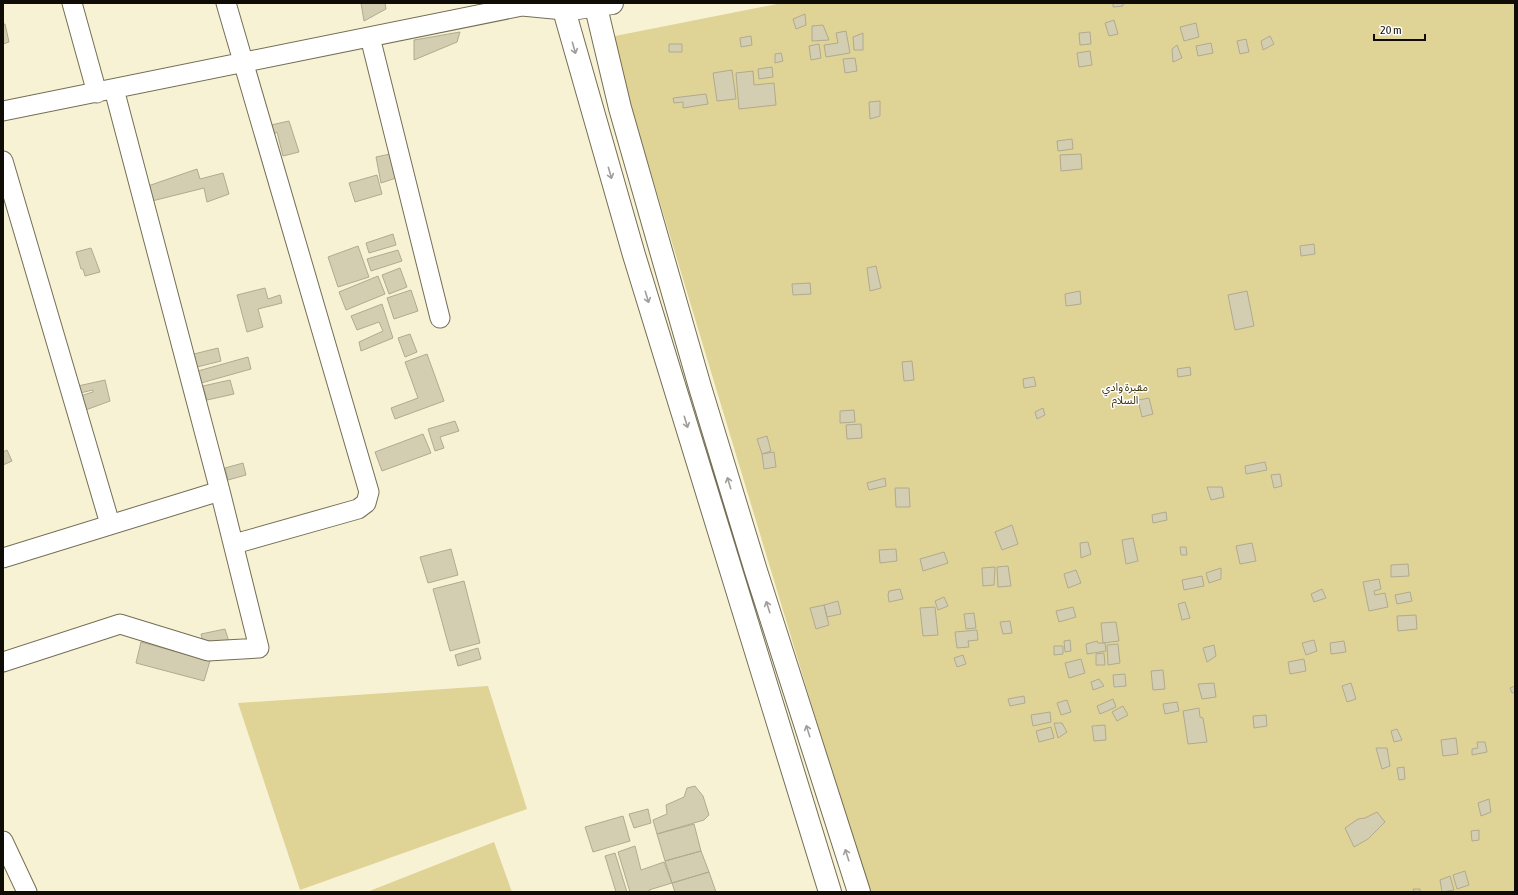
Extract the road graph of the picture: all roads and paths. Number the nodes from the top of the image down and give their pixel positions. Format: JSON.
{"nodes":[{"id":1,"x":72,"y":3,"type":"edge"},
{"id":2,"x":226,"y":3,"type":"edge"},
{"id":3,"x":601,"y":4,"type":"edge"},
{"id":4,"x":527,"y":5,"type":"edge"},
{"id":5,"x":563,"y":7,"type":"edge"},
{"id":6,"x":370,"y":37,"type":"junction"},
{"id":7,"x":244,"y":63,"type":"junction"},
{"id":8,"x":106,"y":91,"type":"junction"},
{"id":9,"x":3,"y":112,"type":"edge"},
{"id":10,"x":3,"y":161,"type":"edge"},
{"id":11,"x":440,"y":318,"type":"dead end"},
{"id":12,"x":220,"y":490,"type":"junction"},
{"id":13,"x":110,"y":524,"type":"junction"},
{"id":14,"x":234,"y":544,"type":"junction"},
{"id":15,"x":3,"y":558,"type":"edge"},
{"id":16,"x":3,"y":662,"type":"edge"},
{"id":17,"x":3,"y":841,"type":"edge"},
{"id":18,"x":27,"y":892,"type":"edge"},
{"id":19,"x":830,"y":892,"type":"edge"},
{"id":20,"x":859,"y":892,"type":"edge"}],
"edges":[{"from":1,"to":8,"type":"street"},
{"from":2,"to":7,"type":"street"},
{"from":3,"to":5,"type":"main road"},
{"from":20,"to":3,"type":"main road","one_way":true},
{"from":4,"to":5,"type":"street"},
{"from":4,"to":6,"type":"street"},
{"from":5,"to":19,"type":"main road","one_way":true},
{"from":6,"to":7,"type":"street"},
{"from":6,"to":11,"type":"street"},
{"from":7,"to":8,"type":"street"},
{"from":7,"to":14,"type":"street"},
{"from":8,"to":9,"type":"street"},
{"from":8,"to":12,"type":"street"},
{"from":10,"to":13,"type":"street"},
{"from":12,"to":13,"type":"street"},
{"from":12,"to":14,"type":"street"},
{"from":13,"to":15,"type":"street"},
{"from":14,"to":16,"type":"street"},
{"from":17,"to":18,"type":"street"}]}
